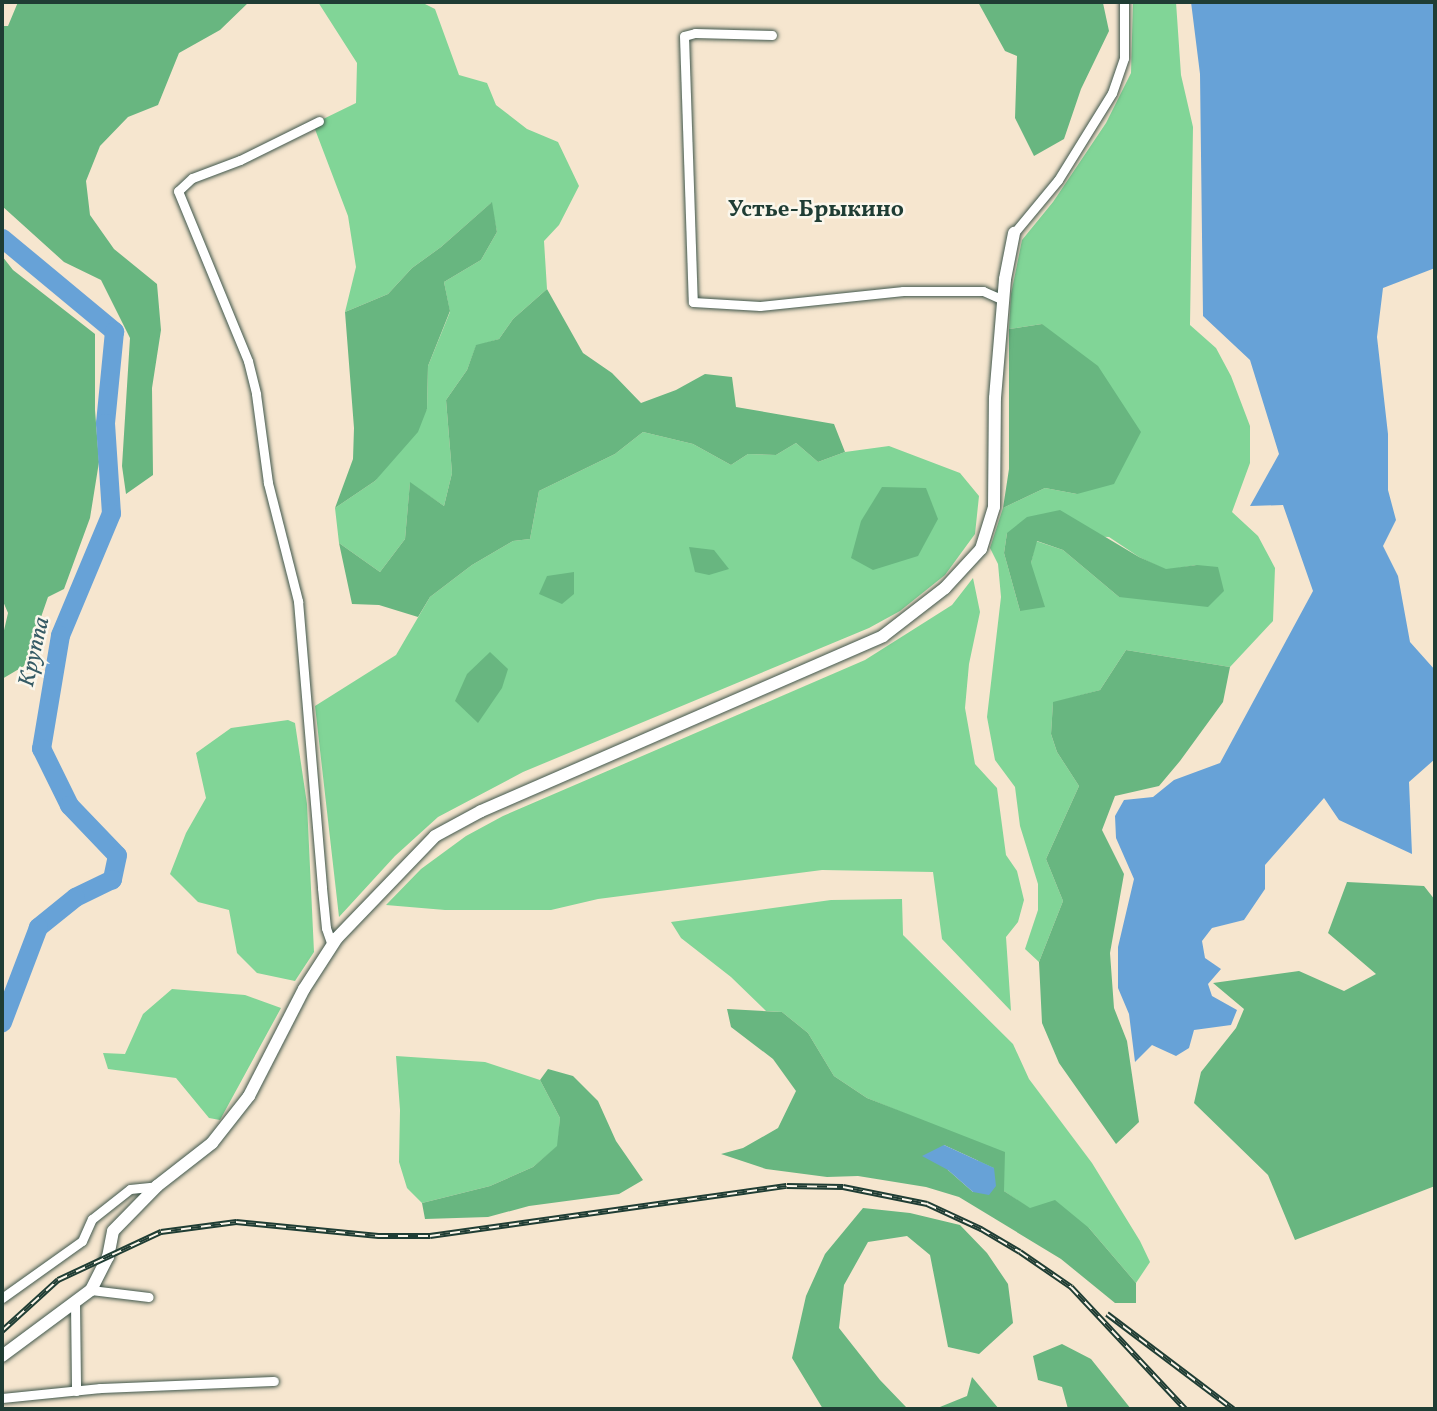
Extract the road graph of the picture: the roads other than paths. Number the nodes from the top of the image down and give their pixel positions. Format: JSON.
{"nodes":[{"id":1,"x":1124,"y":2,"type":"edge"},
{"id":2,"x":772,"y":35,"type":"dead end"},
{"id":3,"x":319,"y":121,"type":"dead end"},
{"id":4,"x":1014,"y":233,"type":"joint"},
{"id":5,"x":1003,"y":300,"type":"junction"},
{"id":6,"x":332,"y":945,"type":"junction"},
{"id":7,"x":157,"y":1186,"type":"junction"},
{"id":8,"x":91,"y":1290,"type":"junction"},
{"id":9,"x":149,"y":1297,"type":"dead end"},
{"id":10,"x":2,"y":1298,"type":"edge"},
{"id":11,"x":75,"y":1303,"type":"junction"},
{"id":12,"x":2,"y":1356,"type":"edge"},
{"id":13,"x":274,"y":1381,"type":"dead end"},
{"id":14,"x":76,"y":1391,"type":"junction"},
{"id":15,"x":2,"y":1398,"type":"edge"}],
"edges":[{"from":1,"to":4,"type":"street"},
{"from":2,"to":5,"type":"street"},
{"from":3,"to":6,"type":"street"},
{"from":4,"to":5,"type":"street"},
{"from":5,"to":6,"type":"street"},
{"from":6,"to":7,"type":"street"},
{"from":7,"to":8,"type":"street"},
{"from":7,"to":10,"type":"street"},
{"from":8,"to":9,"type":"street"},
{"from":8,"to":11,"type":"street"},
{"from":11,"to":12,"type":"street"},
{"from":11,"to":14,"type":"street"},
{"from":13,"to":14,"type":"street"},
{"from":14,"to":15,"type":"street"}]}
